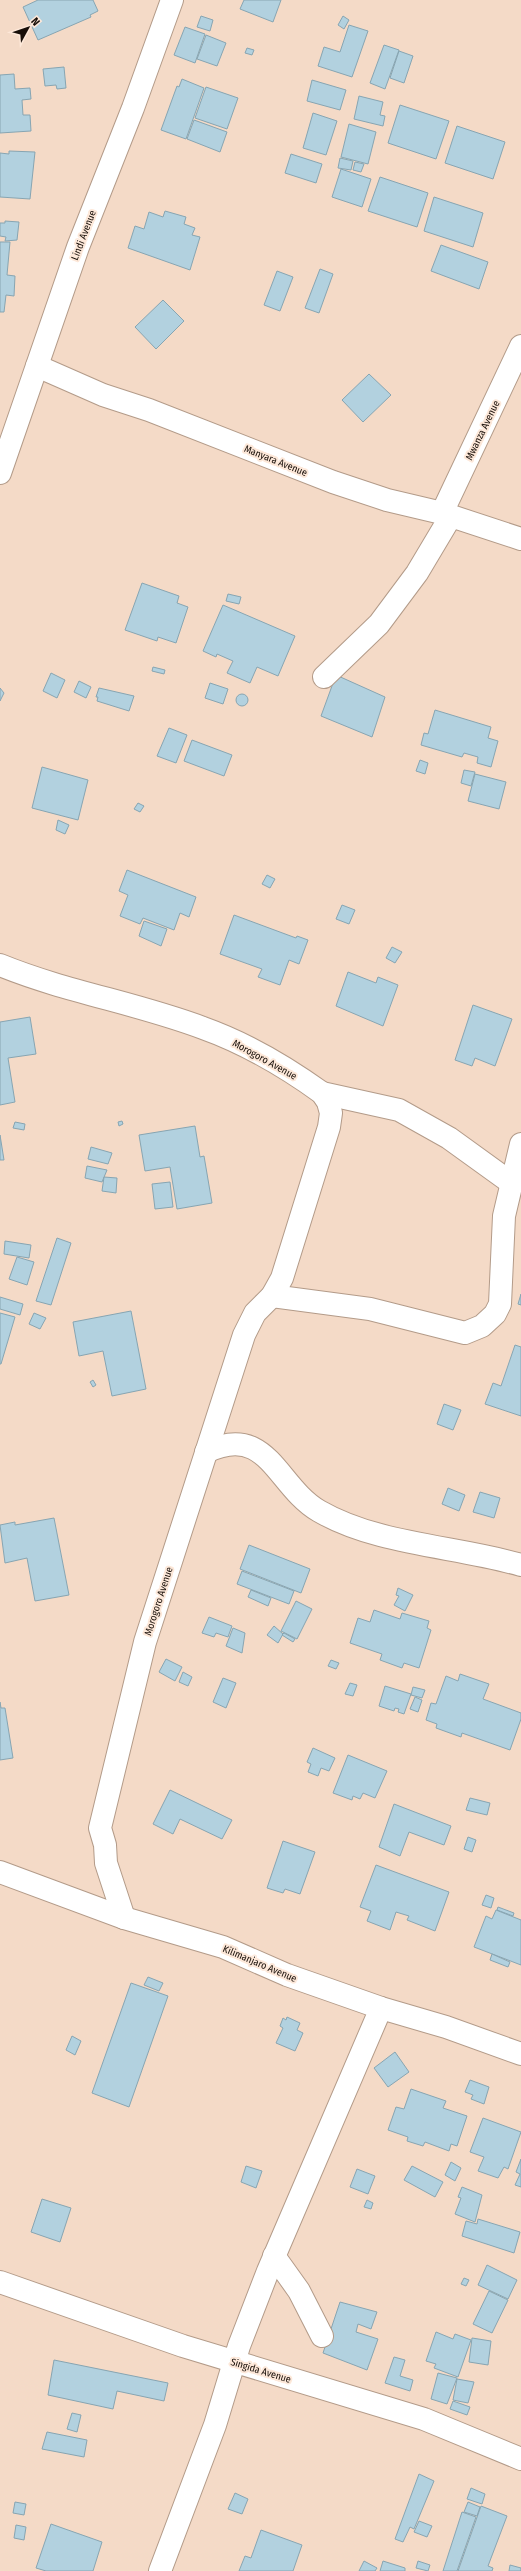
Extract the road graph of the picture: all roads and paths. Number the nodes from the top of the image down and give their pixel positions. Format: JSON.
{"nodes":[{"id":1,"x":172,"y":0,"type":"edge"},
{"id":2,"x":521,"y":346,"type":"edge"},
{"id":3,"x":36,"y":366,"type":"junction"},
{"id":4,"x":0,"y":473,"type":"edge"},
{"id":5,"x":447,"y":515,"type":"junction"},
{"id":6,"x":521,"y":539,"type":"edge"},
{"id":7,"x":324,"y":677,"type":"dead end"},
{"id":8,"x":0,"y":965,"type":"edge"},
{"id":9,"x":322,"y":1093,"type":"junction"},
{"id":10,"x":521,"y":1144,"type":"edge"},
{"id":11,"x":510,"y":1182,"type":"junction"},
{"id":12,"x":272,"y":1296,"type":"junction"},
{"id":13,"x":206,"y":1452,"type":"junction"},
{"id":14,"x":521,"y":1565,"type":"edge"},
{"id":15,"x":0,"y":1872,"type":"edge"},
{"id":16,"x":124,"y":1918,"type":"junction"},
{"id":17,"x":380,"y":2008,"type":"junction"},
{"id":18,"x":521,"y":2054,"type":"edge"},
{"id":19,"x":274,"y":2256,"type":"junction"},
{"id":20,"x":0,"y":2282,"type":"edge"},
{"id":21,"x":322,"y":2336,"type":"dead end"},
{"id":22,"x":235,"y":2362,"type":"junction"},
{"id":23,"x":521,"y":2459,"type":"edge"},
{"id":24,"x":160,"y":2571,"type":"edge"}],
"edges":[{"from":1,"to":3,"type":"street","name":"Lindi Avenue"},
{"from":2,"to":5,"type":"street","name":"Mwanza Avenue"},
{"from":3,"to":4,"type":"street","name":"Lindi Avenue"},
{"from":3,"to":5,"type":"street","name":"Manyara Avenue"},
{"from":5,"to":6,"type":"street","name":"Manyara Avenue"},
{"from":5,"to":7,"type":"street","name":"Mwanza Avenue"},
{"from":8,"to":9,"type":"street","name":"Morogoro Avenue"},
{"from":9,"to":11,"type":"street"},
{"from":9,"to":12,"type":"street","name":"Morogoro Avenue"},
{"from":10,"to":11,"type":"street"},
{"from":11,"to":12,"type":"street"},
{"from":12,"to":13,"type":"street","name":"Morogoro Avenue"},
{"from":13,"to":14,"type":"street"},
{"from":13,"to":16,"type":"street","name":"Morogoro Avenue"},
{"from":15,"to":16,"type":"street","name":"Kilimanjaro Avenue"},
{"from":16,"to":17,"type":"street","name":"Kilimanjaro Avenue"},
{"from":17,"to":18,"type":"street","name":"Kilimanjaro Avenue"},
{"from":17,"to":19,"type":"street"},
{"from":19,"to":21,"type":"street"},
{"from":19,"to":22,"type":"street"},
{"from":20,"to":22,"type":"street","name":"Singida Avenue"},
{"from":22,"to":23,"type":"street","name":"Singida Avenue"},
{"from":22,"to":24,"type":"street"}]}
